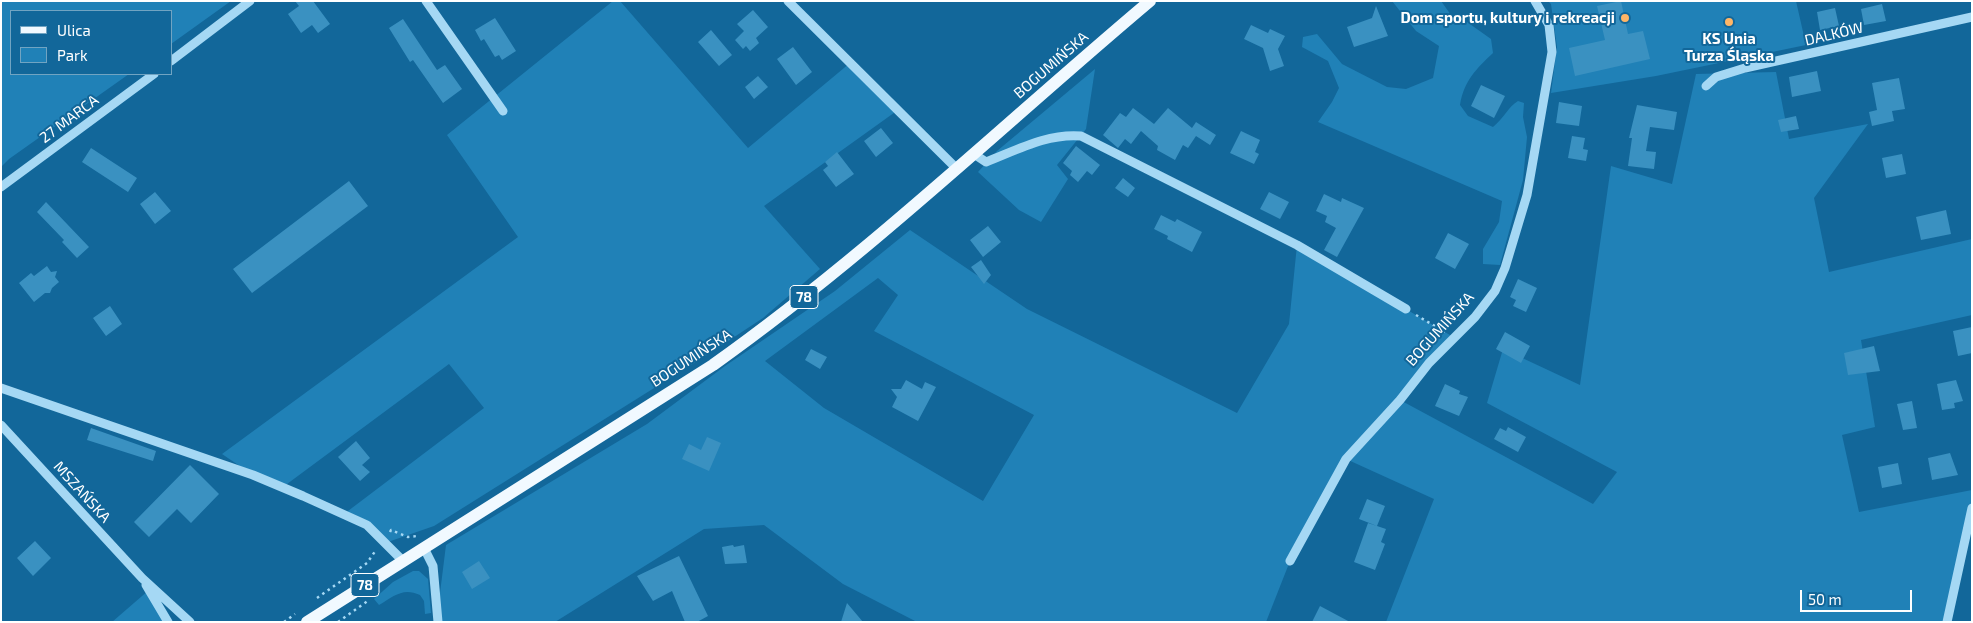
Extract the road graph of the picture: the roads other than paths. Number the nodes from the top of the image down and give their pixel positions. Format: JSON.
{"nodes":[{"id":1,"x":250,"y":1,"type":"edge"},
{"id":2,"x":426,"y":1,"type":"edge"},
{"id":3,"x":788,"y":1,"type":"edge"},
{"id":4,"x":1150,"y":1,"type":"edge"},
{"id":5,"x":1535,"y":1,"type":"edge"},
{"id":6,"x":1972,"y":17,"type":"edge"},
{"id":7,"x":172,"y":60,"type":"edge"},
{"id":8,"x":153,"y":75,"type":"edge"},
{"id":9,"x":1706,"y":86,"type":"dead end"},
{"id":10,"x":503,"y":111,"type":"dead end"},
{"id":11,"x":974,"y":154,"type":"junction"},
{"id":12,"x":956,"y":168,"type":"junction"},
{"id":13,"x":1,"y":187,"type":"edge"},
{"id":14,"x":1406,"y":309,"type":"road end"},
{"id":15,"x":1,"y":388,"type":"edge"},
{"id":16,"x":1,"y":425,"type":"edge"},
{"id":17,"x":1972,"y":508,"type":"edge"},
{"id":18,"x":424,"y":548,"type":"junction"},
{"id":19,"x":403,"y":561,"type":"junction"},
{"id":20,"x":1290,"y":562,"type":"dead end"},
{"id":21,"x":142,"y":578,"type":"junction"},
{"id":22,"x":302,"y":617,"type":"edge"},
{"id":23,"x":168,"y":622,"type":"edge"},
{"id":24,"x":190,"y":622,"type":"edge"},
{"id":25,"x":438,"y":622,"type":"edge"},
{"id":26,"x":1947,"y":622,"type":"edge"}],
"edges":[{"from":1,"to":7,"type":"street"},
{"from":2,"to":10,"type":"street"},
{"from":3,"to":12,"type":"street"},
{"from":4,"to":11,"type":"main road","name":"BOGUMIŃSKA","number":"78"},
{"from":5,"to":20,"type":"street","name":"BOGUMIŃSKA"},
{"from":6,"to":9,"type":"street","name":"DALKÓW"},
{"from":8,"to":13,"type":"street","name":"27 MARCA"},
{"from":11,"to":12,"type":"main road","name":"BOGUMIŃSKA","number":"78"},
{"from":11,"to":14,"type":"street"},
{"from":12,"to":18,"type":"main road","name":"BOGUMIŃSKA","number":"78"},
{"from":15,"to":19,"type":"street"},
{"from":16,"to":21,"type":"street","name":"MSZAŃSKA"},
{"from":17,"to":26,"type":"street"},
{"from":18,"to":19,"type":"main road","name":"BOGUMIŃSKA","number":"78"},
{"from":18,"to":25,"type":"street"},
{"from":19,"to":22,"type":"main road","name":"BOGUMIŃSKA","number":"78"},
{"from":21,"to":23,"type":"street","name":"MSZAŃSKA"},
{"from":21,"to":24,"type":"street","name":"MSZAŃSKA"}]}
